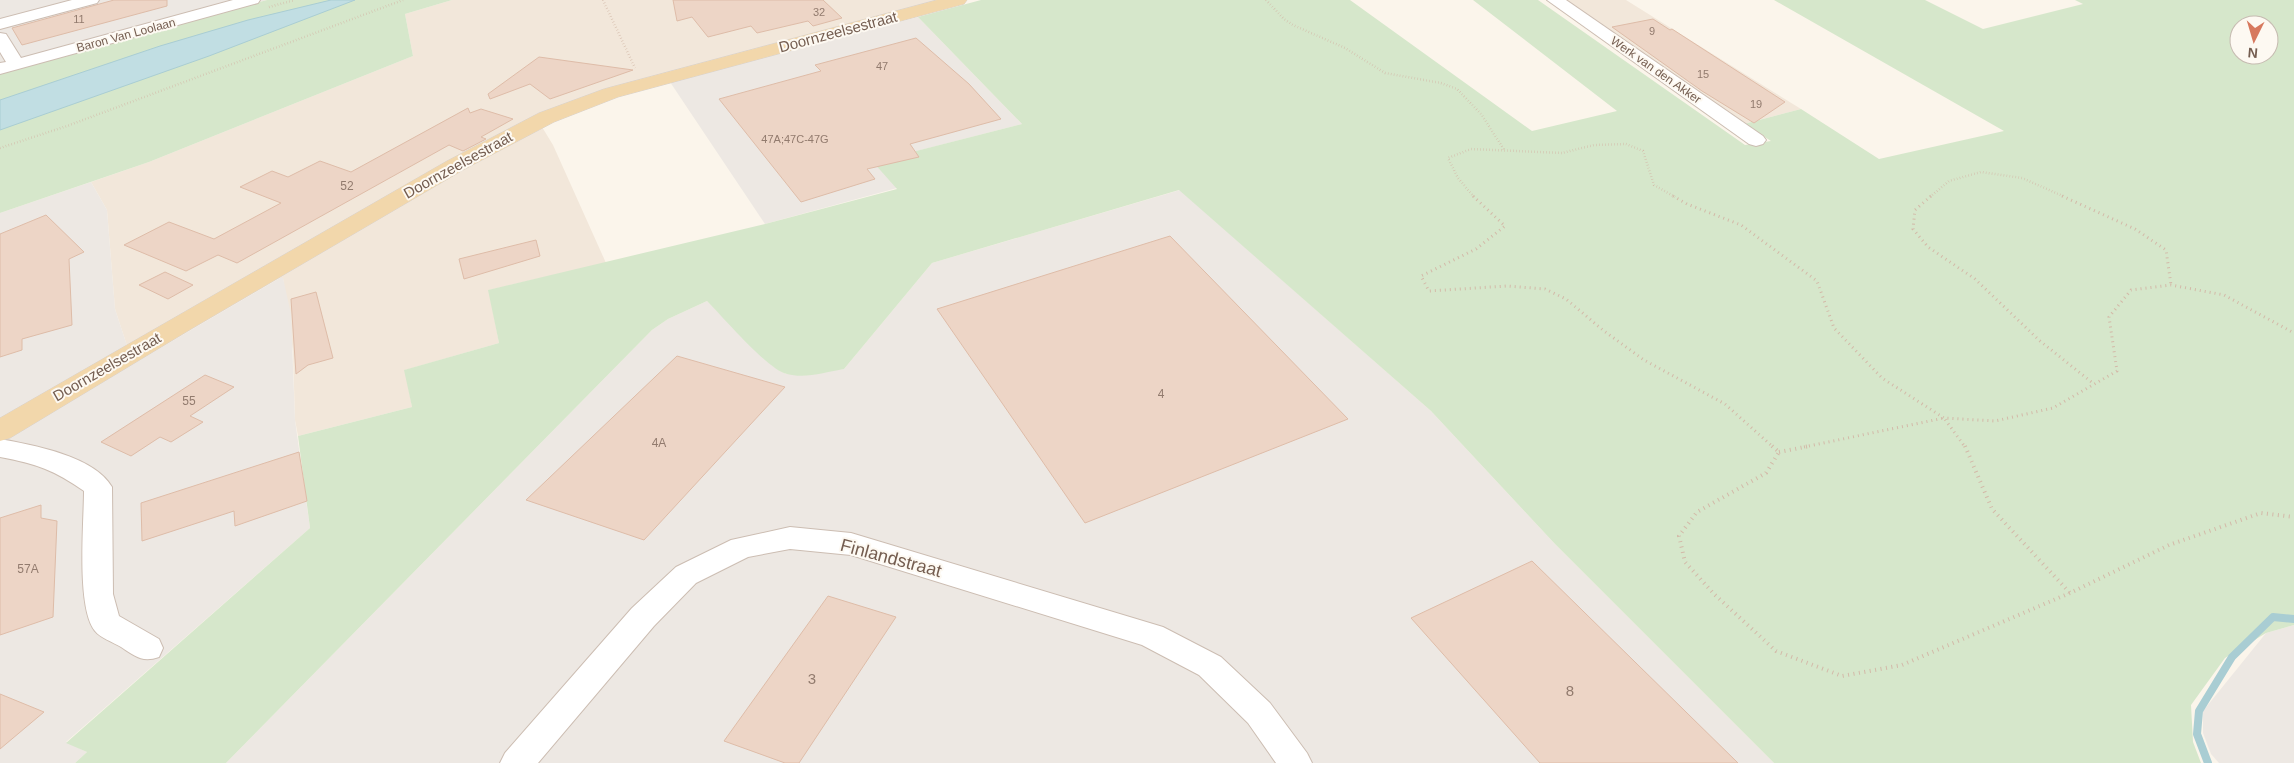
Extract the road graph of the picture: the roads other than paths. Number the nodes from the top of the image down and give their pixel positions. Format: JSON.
{"nodes":[{"id":1,"x":91,"y":0,"type":"edge"},
{"id":2,"x":252,"y":0,"type":"edge"},
{"id":3,"x":958,"y":0,"type":"edge"},
{"id":4,"x":1556,"y":0,"type":"edge"},
{"id":5,"x":0,"y":24,"type":"edge"},
{"id":6,"x":0,"y":38,"type":"edge"},
{"id":7,"x":8,"y":67,"type":"edge"},
{"id":8,"x":1756,"y":140,"type":"dead end"},
{"id":9,"x":0,"y":431,"type":"edge"},
{"id":10,"x":0,"y":448,"type":"edge"},
{"id":11,"x":148,"y":648,"type":"dead end"},
{"id":12,"x":517,"y":763,"type":"edge"},
{"id":13,"x":1295,"y":763,"type":"edge"}],
"edges":[{"from":1,"to":5,"type":"street"},
{"from":2,"to":7,"type":"street","name":"Baron Van Loolaan"},
{"from":3,"to":9,"type":"main road","name":"Doornzeelsestraat"},
{"from":4,"to":8,"type":"street","name":"Werk van den Akker"},
{"from":6,"to":7,"type":"street"},
{"from":10,"to":11,"type":"street"},
{"from":12,"to":13,"type":"street","name":"Finlandstraat"}]}
